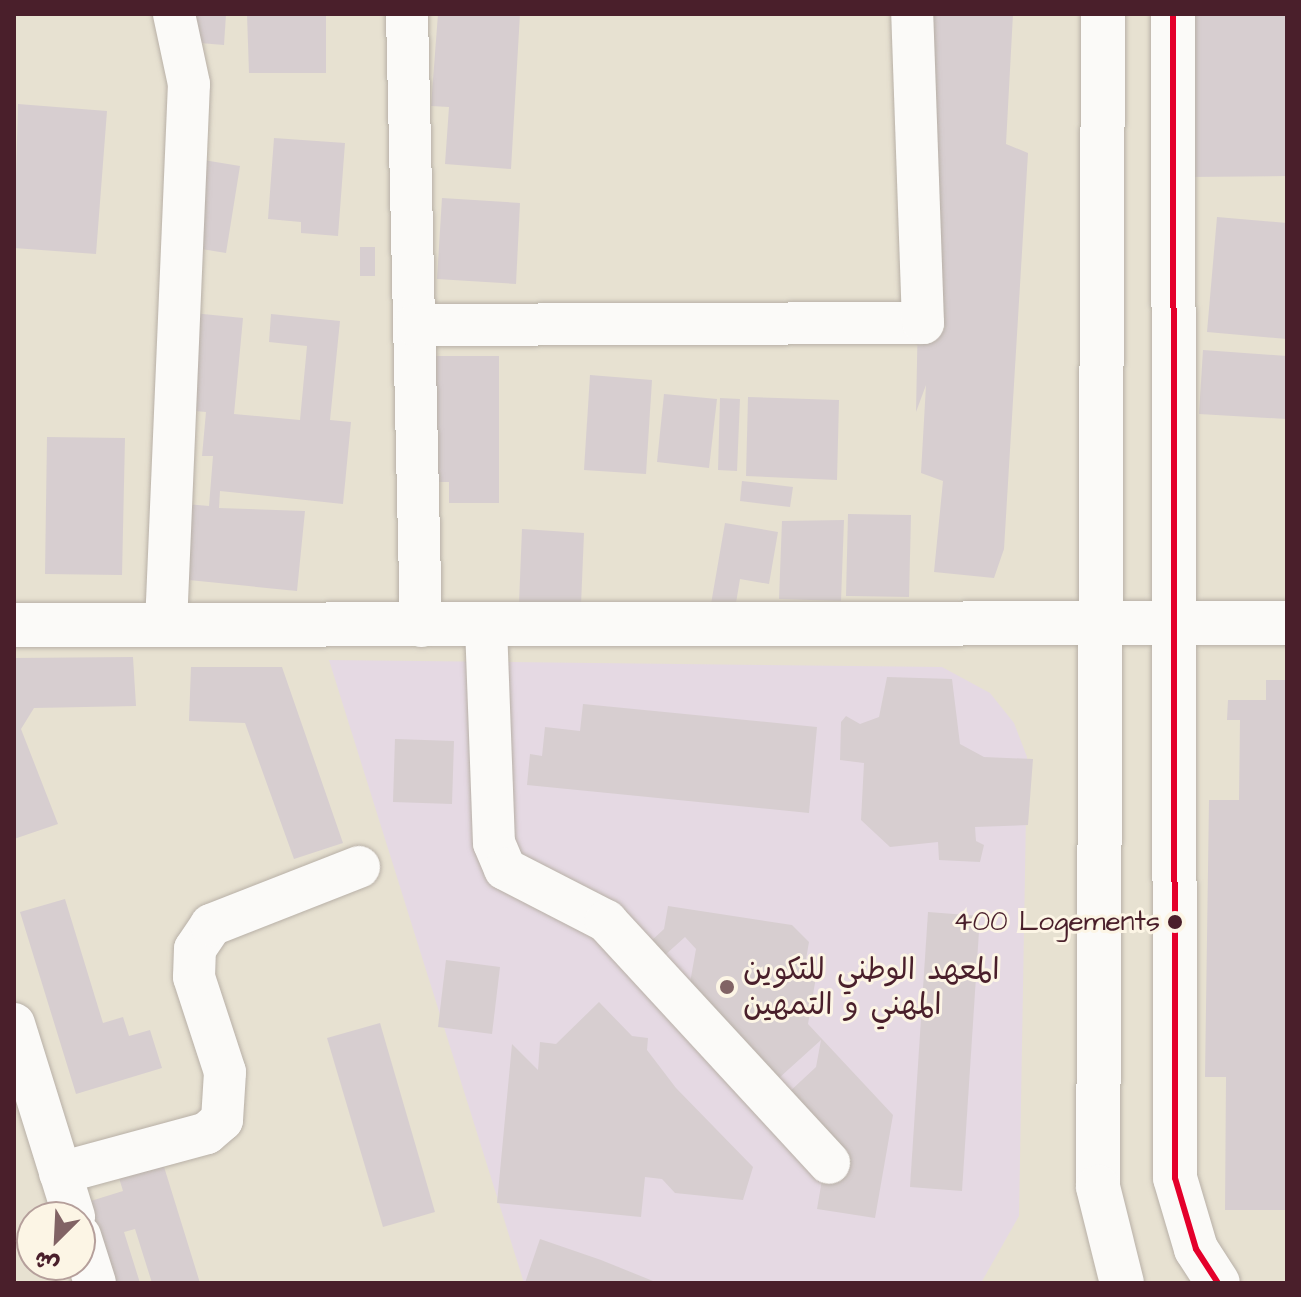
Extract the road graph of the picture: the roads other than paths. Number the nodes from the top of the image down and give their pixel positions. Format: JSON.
{"nodes":[{"id":1,"x":174,"y":14,"type":"edge"},
{"id":2,"x":407,"y":14,"type":"edge"},
{"id":3,"x":912,"y":14,"type":"edge"},
{"id":4,"x":1103,"y":14,"type":"edge"},
{"id":5,"x":1173,"y":14,"type":"edge"},
{"id":6,"x":415,"y":325,"type":"junction"},
{"id":7,"x":1173,"y":622,"type":"junction"},
{"id":8,"x":1287,"y":623,"type":"edge"},
{"id":9,"x":14,"y":625,"type":"edge"},
{"id":10,"x":166,"y":625,"type":"junction"},
{"id":11,"x":421,"y":626,"type":"junction"},
{"id":12,"x":486,"y":626,"type":"junction"},
{"id":13,"x":1098,"y":627,"type":"junction"},
{"id":14,"x":359,"y":867,"type":"dead end"},
{"id":15,"x":14,"y":1024,"type":"edge"},
{"id":16,"x":24,"y":1095,"type":"edge"},
{"id":17,"x":829,"y":1163,"type":"dead end"},
{"id":18,"x":60,"y":1173,"type":"junction"},
{"id":19,"x":69,"y":1201,"type":"edge"},
{"id":20,"x":1112,"y":1272,"type":"edge"},
{"id":21,"x":1218,"y":1283,"type":"edge"}],
"edges":[{"from":1,"to":10,"type":"street"},
{"from":2,"to":6,"type":"street"},
{"from":3,"to":6,"type":"street"},
{"from":4,"to":13,"type":"main road"},
{"from":5,"to":7,"type":"main road"},
{"from":6,"to":11,"type":"street"},
{"from":7,"to":8,"type":"main road"},
{"from":7,"to":13,"type":"main road"},
{"from":7,"to":21,"type":"main road"},
{"from":9,"to":10,"type":"main road"},
{"from":10,"to":11,"type":"main road"},
{"from":11,"to":12,"type":"main road"},
{"from":12,"to":13,"type":"main road"},
{"from":12,"to":17,"type":"street"},
{"from":13,"to":20,"type":"main road"},
{"from":14,"to":18,"type":"street"},
{"from":15,"to":16,"type":"street"},
{"from":16,"to":18,"type":"street"},
{"from":18,"to":19,"type":"street"}]}
